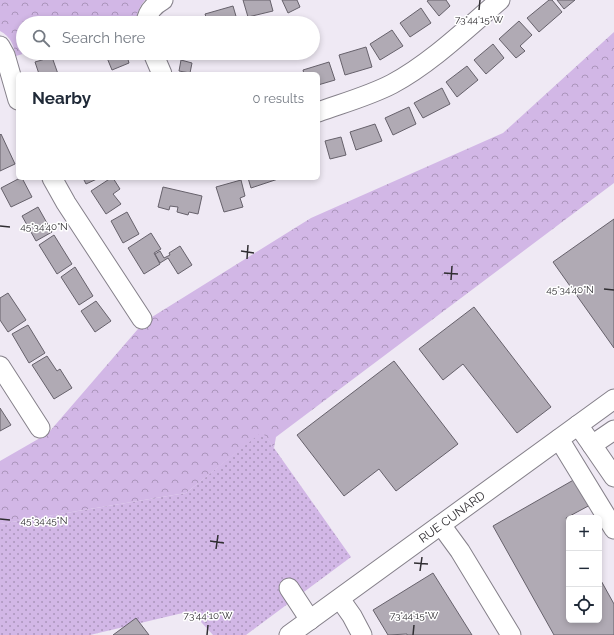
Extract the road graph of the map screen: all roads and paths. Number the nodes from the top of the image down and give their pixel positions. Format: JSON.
{"nodes":[{"id":1,"x":163,"y":0,"type":"edge"},
{"id":2,"x":500,"y":0,"type":"edge"},
{"id":3,"x":147,"y":16,"type":"edge"},
{"id":4,"x":0,"y":46,"type":"edge"},
{"id":5,"x":156,"y":60,"type":"edge"},
{"id":6,"x":161,"y":72,"type":"edge"},
{"id":7,"x":16,"y":93,"type":"edge"},
{"id":8,"x":320,"y":111,"type":"edge"},
{"id":9,"x":53,"y":180,"type":"edge"},
{"id":10,"x":142,"y":319,"type":"dead end"},
{"id":11,"x":0,"y":366,"type":"edge"},
{"id":12,"x":614,"y":399,"type":"edge"},
{"id":13,"x":578,"y":425,"type":"junction"},
{"id":14,"x":40,"y":428,"type":"dead end"},
{"id":15,"x":614,"y":430,"type":"edge"},
{"id":16,"x":559,"y":438,"type":"junction"},
{"id":17,"x":592,"y":445,"type":"junction"},
{"id":18,"x":614,"y":477,"type":"edge"},
{"id":19,"x":441,"y":525,"type":"junction"},
{"id":20,"x":614,"y":529,"type":"edge"},
{"id":21,"x":289,"y":588,"type":"dead end"},
{"id":22,"x":340,"y":598,"type":"junction"},
{"id":23,"x":310,"y":620,"type":"junction"},
{"id":24,"x":290,"y":635,"type":"edge"},
{"id":25,"x":362,"y":635,"type":"edge"},
{"id":26,"x":511,"y":635,"type":"edge"}],
"edges":[{"from":1,"to":3,"type":"street"},
{"from":2,"to":8,"type":"street"},
{"from":4,"to":7,"type":"street"},
{"from":5,"to":6,"type":"street"},
{"from":9,"to":10,"type":"street"},
{"from":11,"to":14,"type":"street"},
{"from":12,"to":13,"type":"street","name":"RUE CUNARD"},
{"from":13,"to":16,"type":"street","name":"RUE CUNARD"},
{"from":13,"to":17,"type":"street"},
{"from":15,"to":17,"type":"street"},
{"from":16,"to":19,"type":"street","name":"RUE CUNARD"},
{"from":16,"to":20,"type":"street"},
{"from":17,"to":18,"type":"street"},
{"from":19,"to":22,"type":"street","name":"RUE CUNARD"},
{"from":19,"to":26,"type":"street"},
{"from":21,"to":23,"type":"street"},
{"from":22,"to":23,"type":"street","name":"RUE CUNARD"},
{"from":22,"to":25,"type":"street"},
{"from":23,"to":24,"type":"street","name":"RUE CUNARD"}]}
